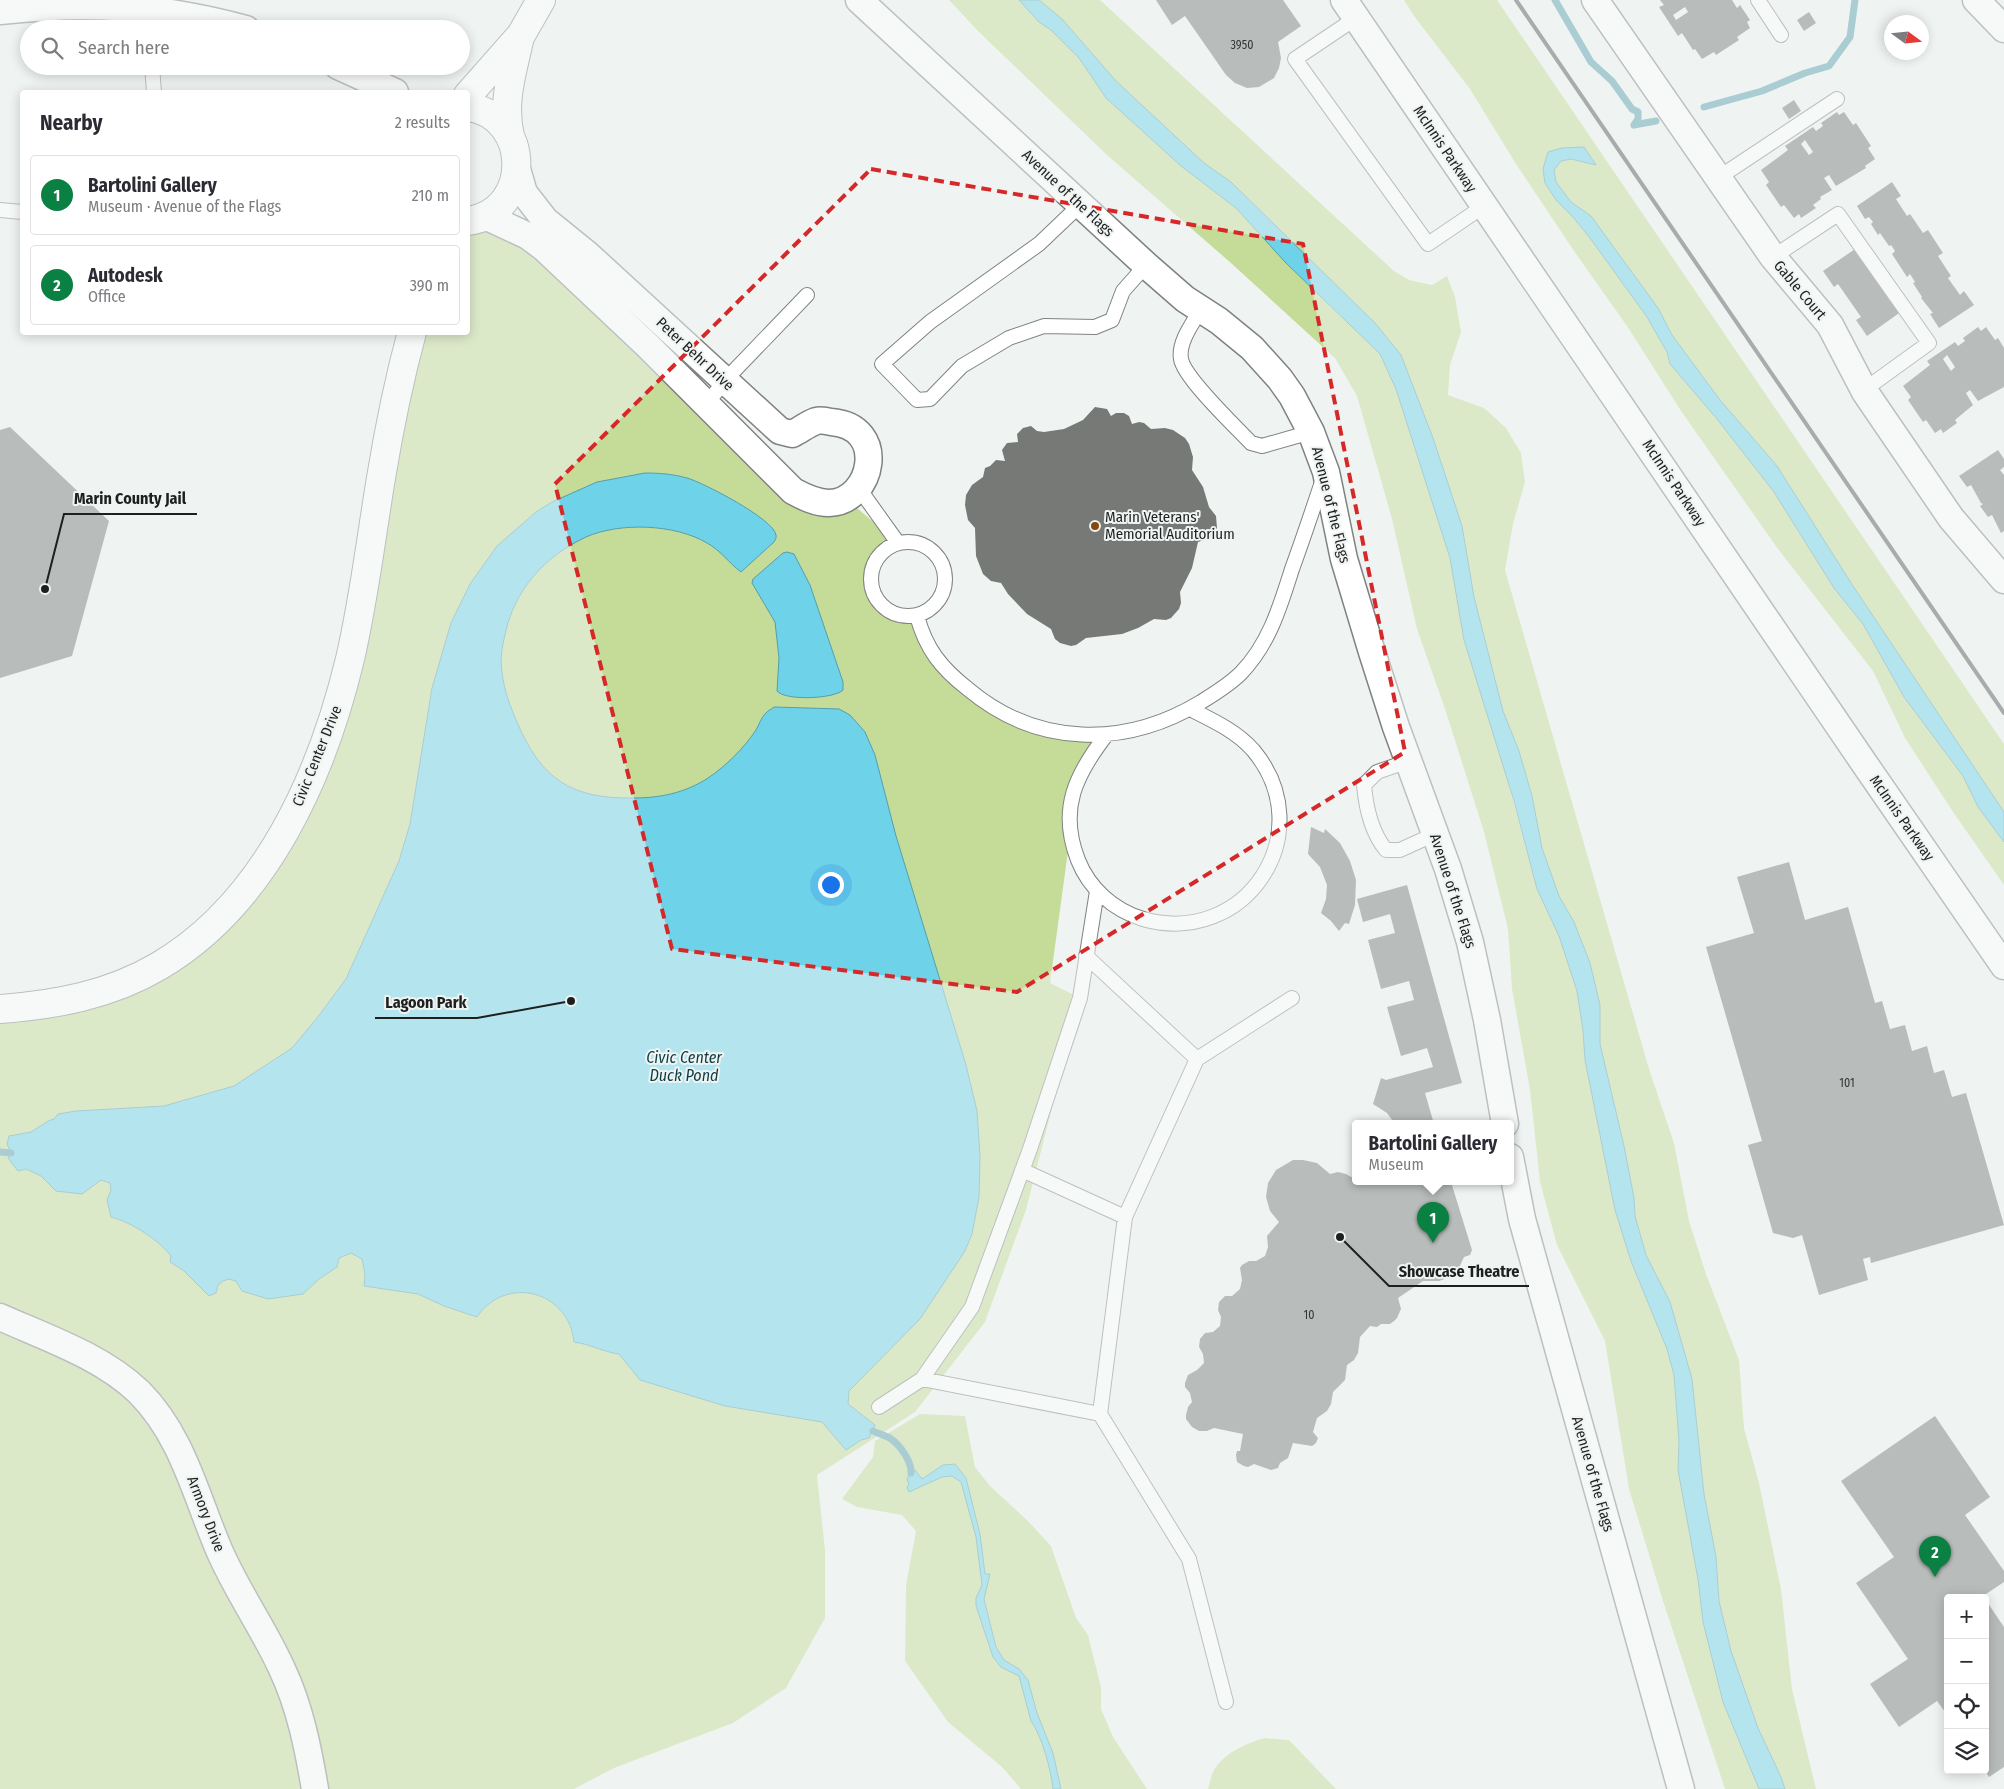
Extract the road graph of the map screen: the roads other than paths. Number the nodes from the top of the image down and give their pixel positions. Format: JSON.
{"nodes":[{"id":1,"x":541,"y":0,"type":"edge"},
{"id":2,"x":859,"y":0,"type":"edge"},
{"id":3,"x":1595,"y":0,"type":"edge"},
{"id":4,"x":1758,"y":0,"type":"edge"},
{"id":5,"x":1976,"y":0,"type":"edge"},
{"id":6,"x":1350,"y":9,"type":"edge"},
{"id":7,"x":0,"y":11,"type":"edge"},
{"id":8,"x":149,"y":12,"type":"edge"},
{"id":9,"x":209,"y":20,"type":"edge"},
{"id":10,"x":2004,"y":29,"type":"edge"},
{"id":11,"x":521,"y":35,"type":"junction"},
{"id":12,"x":1781,"y":35,"type":"dead end"},
{"id":13,"x":153,"y":75,"type":"edge"},
{"id":14,"x":347,"y":75,"type":"edge"},
{"id":15,"x":358,"y":75,"type":"edge"},
{"id":16,"x":154,"y":90,"type":"edge"},
{"id":17,"x":361,"y":90,"type":"edge"},
{"id":18,"x":391,"y":90,"type":"edge"},
{"id":19,"x":470,"y":93,"type":"edge"},
{"id":20,"x":1837,"y":98,"type":"dead end"},
{"id":21,"x":470,"y":108,"type":"edge"},
{"id":22,"x":510,"y":136,"type":"junction"},
{"id":23,"x":517,"y":169,"type":"junction"},
{"id":24,"x":1718,"y":178,"type":"junction"},
{"id":25,"x":1080,"y":205,"type":"junction"},
{"id":26,"x":1484,"y":206,"type":"junction"},
{"id":27,"x":0,"y":210,"type":"edge"},
{"id":28,"x":20,"y":212,"type":"edge"},
{"id":29,"x":474,"y":220,"type":"edge"},
{"id":30,"x":1773,"y":257,"type":"junction"},
{"id":31,"x":1146,"y":265,"type":"junction"},
{"id":32,"x":807,"y":295,"type":"dead end"},
{"id":33,"x":1201,"y":309,"type":"junction"},
{"id":34,"x":411,"y":335,"type":"edge"},
{"id":35,"x":725,"y":381,"type":"junction"},
{"id":36,"x":1864,"y":390,"type":"junction"},
{"id":37,"x":705,"y":405,"type":"junction"},
{"id":38,"x":1312,"y":432,"type":"junction"},
{"id":39,"x":1326,"y":472,"type":"junction"},
{"id":40,"x":858,"y":488,"type":"junction"},
{"id":41,"x":898,"y":543,"type":"junction"},
{"id":42,"x":2004,"y":580,"type":"edge"},
{"id":43,"x":917,"y":616,"type":"junction"},
{"id":44,"x":1190,"y":709,"type":"junction"},
{"id":45,"x":1107,"y":734,"type":"junction"},
{"id":46,"x":1409,"y":761,"type":"junction"},
{"id":47,"x":1435,"y":834,"type":"junction"},
{"id":48,"x":1096,"y":890,"type":"junction"},
{"id":49,"x":1086,"y":956,"type":"junction"},
{"id":50,"x":2004,"y":966,"type":"edge"},
{"id":51,"x":1292,"y":998,"type":"dead end"},
{"id":52,"x":0,"y":1009,"type":"edge"},
{"id":53,"x":1196,"y":1059,"type":"junction"},
{"id":54,"x":1504,"y":1120,"type":"edge"},
{"id":55,"x":1022,"y":1170,"type":"junction"},
{"id":56,"x":1514,"y":1178,"type":"edge"},
{"id":57,"x":1125,"y":1217,"type":"junction"},
{"id":58,"x":0,"y":1317,"type":"edge"},
{"id":59,"x":922,"y":1379,"type":"junction"},
{"id":60,"x":879,"y":1407,"type":"dead end"},
{"id":61,"x":1100,"y":1414,"type":"junction"},
{"id":62,"x":1226,"y":1702,"type":"dead end"},
{"id":63,"x":315,"y":1789,"type":"edge"},
{"id":64,"x":1682,"y":1789,"type":"edge"}],
"edges":[{"from":1,"to":11,"type":"street"},
{"from":2,"to":25,"type":"street","name":"Avenue of the Flags"},
{"from":3,"to":24,"type":"street","name":"Gable Court"},
{"from":4,"to":12,"type":"lane"},
{"from":5,"to":10,"type":"street"},
{"from":6,"to":26,"type":"street","name":"McInnis Parkway"},
{"from":6,"to":26,"type":"lane"},
{"from":7,"to":8,"type":"street"},
{"from":8,"to":9,"type":"street"},
{"from":11,"to":19,"type":"street"},
{"from":11,"to":22,"type":"street"},
{"from":13,"to":16,"type":"lane"},
{"from":14,"to":17,"type":"street"},
{"from":15,"to":18,"type":"street"},
{"from":20,"to":24,"type":"lane"},
{"from":21,"to":22,"type":"street"},
{"from":22,"to":23,"type":"street"},
{"from":23,"to":29,"type":"street"},
{"from":23,"to":35,"type":"street","name":"Peter Behr Drive"},
{"from":24,"to":30,"type":"street","name":"Gable Court"},
{"from":25,"to":31,"type":"street","name":"Avenue of the Flags"},
{"from":25,"to":31,"type":"lane"},
{"from":26,"to":50,"type":"street","name":"McInnis Parkway"},
{"from":27,"to":28,"type":"lane"},
{"from":29,"to":37,"type":"street","name":"Peter Behr Drive"},
{"from":30,"to":36,"type":"street","name":"Gable Court"},
{"from":30,"to":36,"type":"lane"},
{"from":31,"to":33,"type":"street","name":"Avenue of the Flags"},
{"from":32,"to":35,"type":"lane"},
{"from":33,"to":38,"type":"street","name":"Avenue of the Flags"},
{"from":33,"to":38,"type":"lane"},
{"from":34,"to":52,"type":"street","name":"Civic Center Drive"},
{"from":35,"to":37,"type":"lane"},
{"from":35,"to":40,"type":"street","name":"Peter Behr Drive"},
{"from":36,"to":42,"type":"street","name":"Gable Court"},
{"from":37,"to":40,"type":"street","name":"Peter Behr Drive"},
{"from":38,"to":39,"type":"street","name":"Avenue of the Flags"},
{"from":39,"to":44,"type":"lane"},
{"from":39,"to":46,"type":"street","name":"Avenue of the Flags"},
{"from":40,"to":41,"type":"lane"},
{"from":41,"to":43,"type":"lane"},
{"from":41,"to":43,"type":"lane"},
{"from":43,"to":45,"type":"lane"},
{"from":44,"to":45,"type":"lane"},
{"from":44,"to":48,"type":"lane"},
{"from":45,"to":48,"type":"lane"},
{"from":46,"to":47,"type":"street","name":"Avenue of the Flags"},
{"from":46,"to":47,"type":"lane"},
{"from":47,"to":54,"type":"street","name":"Avenue of the Flags"},
{"from":48,"to":49,"type":"lane"},
{"from":49,"to":53,"type":"lane"},
{"from":49,"to":55,"type":"lane"},
{"from":51,"to":53,"type":"lane"},
{"from":53,"to":57,"type":"lane"},
{"from":55,"to":57,"type":"lane"},
{"from":55,"to":59,"type":"lane"},
{"from":56,"to":64,"type":"street","name":"Avenue of the Flags"},
{"from":57,"to":61,"type":"lane"},
{"from":58,"to":63,"type":"street","name":"Armory Drive"},
{"from":59,"to":60,"type":"lane"},
{"from":59,"to":61,"type":"lane"},
{"from":61,"to":62,"type":"lane"}]}
